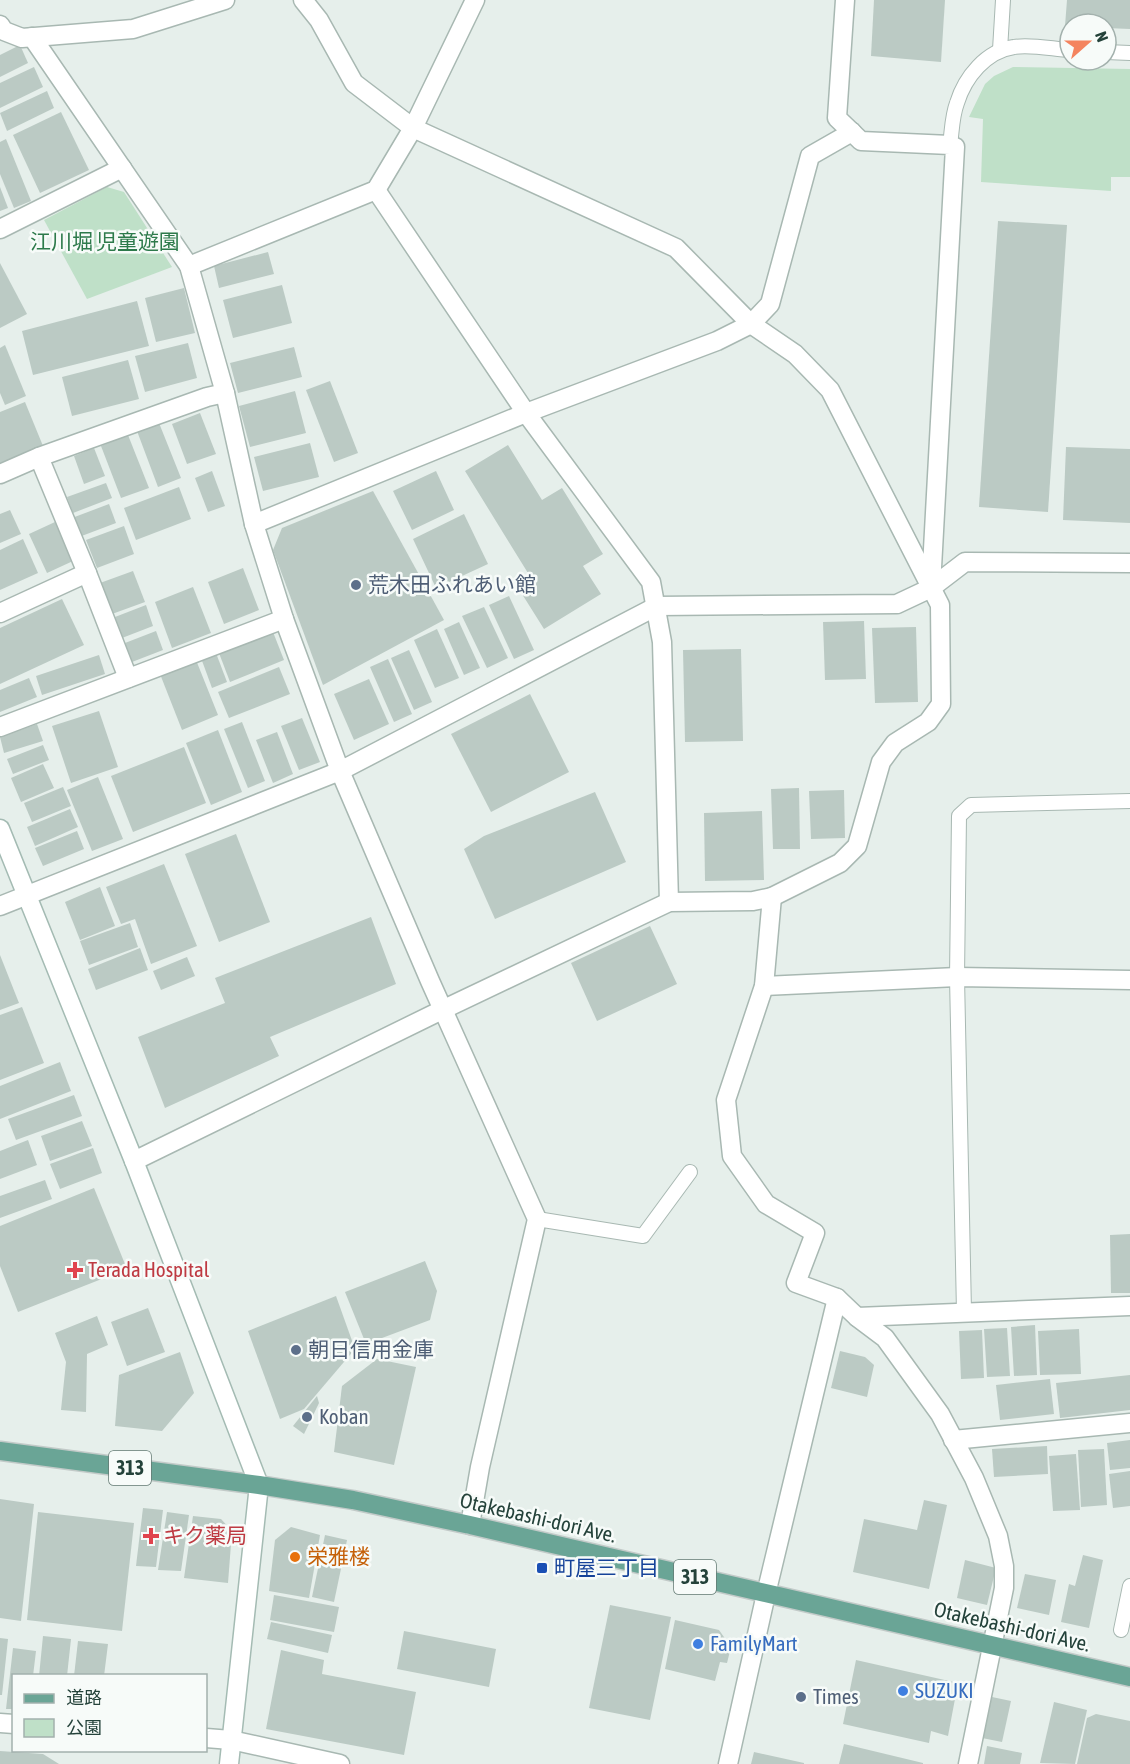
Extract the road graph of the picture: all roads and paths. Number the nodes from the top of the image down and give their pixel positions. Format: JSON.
{"nodes":[{"id":1,"x":225,"y":0,"type":"edge"},
{"id":2,"x":303,"y":0,"type":"edge"},
{"id":3,"x":475,"y":0,"type":"edge"},
{"id":4,"x":845,"y":0,"type":"edge"},
{"id":5,"x":1003,"y":0,"type":"edge"},
{"id":6,"x":195,"y":4,"type":"edge"},
{"id":7,"x":12,"y":34,"type":"edge"},
{"id":8,"x":1058,"y":49,"type":"edge"},
{"id":9,"x":999,"y":50,"type":"junction"},
{"id":10,"x":413,"y":128,"type":"junction"},
{"id":11,"x":852,"y":132,"type":"junction"},
{"id":12,"x":950,"y":145,"type":"junction"},
{"id":13,"x":122,"y":168,"type":"junction"},
{"id":14,"x":376,"y":190,"type":"junction"},
{"id":15,"x":0,"y":229,"type":"edge"},
{"id":16,"x":189,"y":266,"type":"junction"},
{"id":17,"x":752,"y":324,"type":"junction"},
{"id":18,"x":225,"y":393,"type":"junction"},
{"id":19,"x":526,"y":412,"type":"junction"},
{"id":20,"x":39,"y":457,"type":"junction"},
{"id":21,"x":0,"y":474,"type":"edge"},
{"id":22,"x":254,"y":524,"type":"junction"},
{"id":23,"x":1130,"y":563,"type":"edge"},
{"id":24,"x":87,"y":573,"type":"junction"},
{"id":25,"x":931,"y":588,"type":"junction"},
{"id":26,"x":657,"y":606,"type":"junction"},
{"id":27,"x":0,"y":613,"type":"edge"},
{"id":28,"x":284,"y":620,"type":"junction"},
{"id":29,"x":128,"y":678,"type":"junction"},
{"id":30,"x":0,"y":727,"type":"edge"},
{"id":31,"x":340,"y":771,"type":"junction"},
{"id":32,"x":1130,"y":801,"type":"edge"},
{"id":33,"x":0,"y":829,"type":"edge"},
{"id":34,"x":26,"y":896,"type":"junction"},
{"id":35,"x":772,"y":897,"type":"junction"},
{"id":36,"x":669,"y":903,"type":"junction"},
{"id":37,"x":0,"y":906,"type":"edge"},
{"id":38,"x":957,"y":977,"type":"junction"},
{"id":39,"x":1130,"y":980,"type":"edge"},
{"id":40,"x":764,"y":986,"type":"junction"},
{"id":41,"x":442,"y":1010,"type":"junction"},
{"id":42,"x":134,"y":1161,"type":"junction"},
{"id":43,"x":690,"y":1172,"type":"dead end"},
{"id":44,"x":537,"y":1219,"type":"junction"},
{"id":45,"x":837,"y":1298,"type":"junction"},
{"id":46,"x":1130,"y":1306,"type":"edge"},
{"id":47,"x":964,"y":1312,"type":"junction"},
{"id":48,"x":857,"y":1317,"type":"junction"},
{"id":49,"x":1130,"y":1423,"type":"edge"},
{"id":50,"x":953,"y":1440,"type":"junction"},
{"id":51,"x":0,"y":1451,"type":"edge"},
{"id":52,"x":259,"y":1485,"type":"junction"},
{"id":53,"x":470,"y":1525,"type":"junction"},
{"id":54,"x":1130,"y":1586,"type":"edge"},
{"id":55,"x":766,"y":1594,"type":"junction"},
{"id":56,"x":1121,"y":1630,"type":"dead end"},
{"id":57,"x":993,"y":1646,"type":"junction"},
{"id":58,"x":1130,"y":1677,"type":"edge"},
{"id":59,"x":207,"y":1738,"type":"edge"},
{"id":60,"x":231,"y":1740,"type":"junction"},
{"id":61,"x":228,"y":1764,"type":"edge"},
{"id":62,"x":340,"y":1764,"type":"edge"},
{"id":63,"x":728,"y":1764,"type":"edge"},
{"id":64,"x":968,"y":1764,"type":"edge"}],
"edges":[{"from":1,"to":6,"type":"street"},
{"from":2,"to":10,"type":"street"},
{"from":3,"to":10,"type":"street"},
{"from":4,"to":11,"type":"street"},
{"from":5,"to":9,"type":"lane"},
{"from":6,"to":7,"type":"street"},
{"from":7,"to":13,"type":"street"},
{"from":8,"to":9,"type":"lane"},
{"from":9,"to":12,"type":"lane"},
{"from":10,"to":14,"type":"street"},
{"from":10,"to":17,"type":"street"},
{"from":11,"to":12,"type":"street"},
{"from":11,"to":17,"type":"street"},
{"from":12,"to":25,"type":"street"},
{"from":13,"to":15,"type":"street"},
{"from":13,"to":16,"type":"street"},
{"from":14,"to":16,"type":"street"},
{"from":14,"to":19,"type":"street"},
{"from":16,"to":18,"type":"street"},
{"from":17,"to":19,"type":"street"},
{"from":17,"to":25,"type":"street"},
{"from":18,"to":20,"type":"street"},
{"from":18,"to":22,"type":"street"},
{"from":19,"to":22,"type":"street"},
{"from":19,"to":26,"type":"street"},
{"from":20,"to":21,"type":"street"},
{"from":20,"to":24,"type":"street"},
{"from":22,"to":28,"type":"street"},
{"from":23,"to":25,"type":"street"},
{"from":24,"to":27,"type":"street"},
{"from":24,"to":29,"type":"street"},
{"from":25,"to":26,"type":"street"},
{"from":25,"to":35,"type":"street"},
{"from":26,"to":31,"type":"street"},
{"from":26,"to":36,"type":"street"},
{"from":28,"to":29,"type":"street"},
{"from":28,"to":31,"type":"street"},
{"from":29,"to":30,"type":"street"},
{"from":31,"to":34,"type":"street"},
{"from":31,"to":41,"type":"street"},
{"from":32,"to":38,"type":"lane"},
{"from":33,"to":34,"type":"street"},
{"from":34,"to":37,"type":"street"},
{"from":34,"to":42,"type":"street"},
{"from":35,"to":36,"type":"street"},
{"from":35,"to":40,"type":"street"},
{"from":36,"to":41,"type":"street"},
{"from":38,"to":39,"type":"street"},
{"from":38,"to":40,"type":"street"},
{"from":38,"to":47,"type":"lane"},
{"from":40,"to":45,"type":"street"},
{"from":41,"to":42,"type":"street"},
{"from":41,"to":44,"type":"street"},
{"from":42,"to":52,"type":"street"},
{"from":43,"to":44,"type":"lane"},
{"from":44,"to":53,"type":"street"},
{"from":45,"to":48,"type":"street"},
{"from":45,"to":55,"type":"street"},
{"from":46,"to":47,"type":"street"},
{"from":47,"to":48,"type":"street"},
{"from":48,"to":50,"type":"street"},
{"from":49,"to":50,"type":"street"},
{"from":50,"to":57,"type":"street"},
{"from":51,"to":52,"type":"main road","name":"Otakebashi-dori Ave.","number":"313"},
{"from":52,"to":53,"type":"main road","name":"Otakebashi-dori Ave.","number":"313"},
{"from":52,"to":60,"type":"street"},
{"from":53,"to":55,"type":"main road","name":"Otakebashi-dori Ave.","number":"313"},
{"from":54,"to":56,"type":"lane"},
{"from":55,"to":57,"type":"main road","name":"Otakebashi-dori Ave.","number":"313"},
{"from":55,"to":63,"type":"street"},
{"from":57,"to":58,"type":"main road","name":"Otakebashi-dori Ave.","number":"313"},
{"from":57,"to":64,"type":"street"},
{"from":59,"to":60,"type":"street"},
{"from":60,"to":61,"type":"street"},
{"from":60,"to":62,"type":"street"}]}
